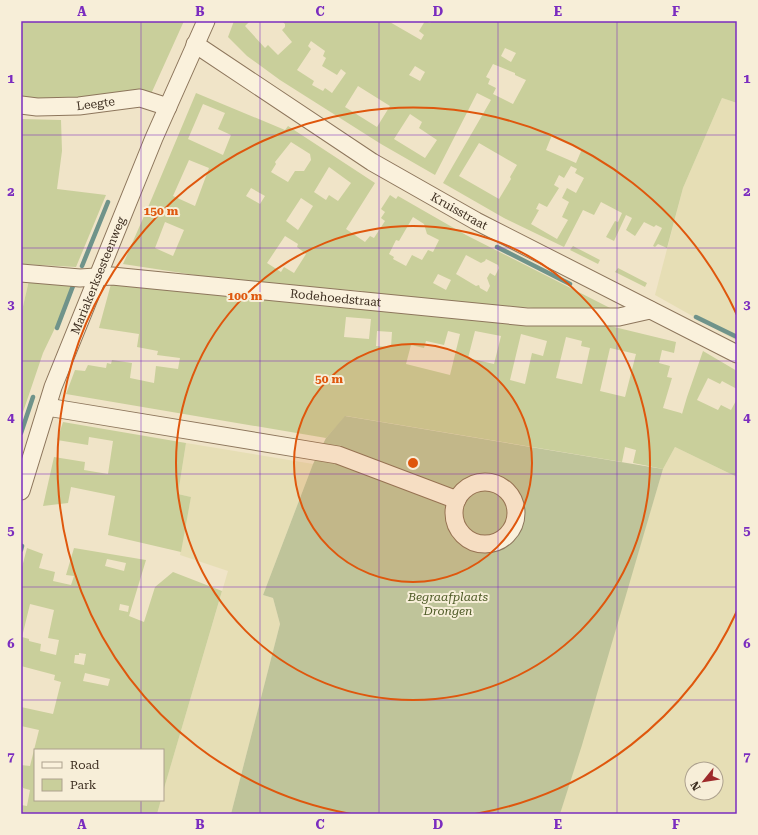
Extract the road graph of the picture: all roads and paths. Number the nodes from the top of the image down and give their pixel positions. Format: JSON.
{"nodes":[{"id":1,"x":206,"y":21,"type":"edge"},
{"id":2,"x":196,"y":44,"type":"junction"},
{"id":3,"x":21,"y":105,"type":"edge"},
{"id":4,"x":168,"y":107,"type":"junction"},
{"id":5,"x":21,"y":273,"type":"edge"},
{"id":6,"x":98,"y":276,"type":"junction"},
{"id":7,"x":650,"y":310,"type":"junction"},
{"id":8,"x":737,"y":354,"type":"edge"},
{"id":9,"x":47,"y":407,"type":"junction"},
{"id":10,"x":21,"y":491,"type":"edge"},
{"id":11,"x":457,"y":500,"type":"dead end"}],
"edges":[{"from":1,"to":2,"type":"street","name":"Mariakerksesteenweg"},
{"from":2,"to":4,"type":"street","name":"Mariakerksesteenweg"},
{"from":2,"to":7,"type":"street","name":"Kruisstraat"},
{"from":3,"to":4,"type":"street","name":"Leegte"},
{"from":4,"to":6,"type":"street","name":"Mariakerksesteenweg"},
{"from":5,"to":6,"type":"street","name":"Rodehoedstraat"},
{"from":6,"to":7,"type":"street","name":"Rodehoedstraat"},
{"from":6,"to":9,"type":"street","name":"Mariakerksesteenweg"},
{"from":7,"to":8,"type":"street","name":"Kruisstraat"},
{"from":9,"to":10,"type":"street","name":"Mariakerksesteenweg"},
{"from":9,"to":11,"type":"street"}]}
